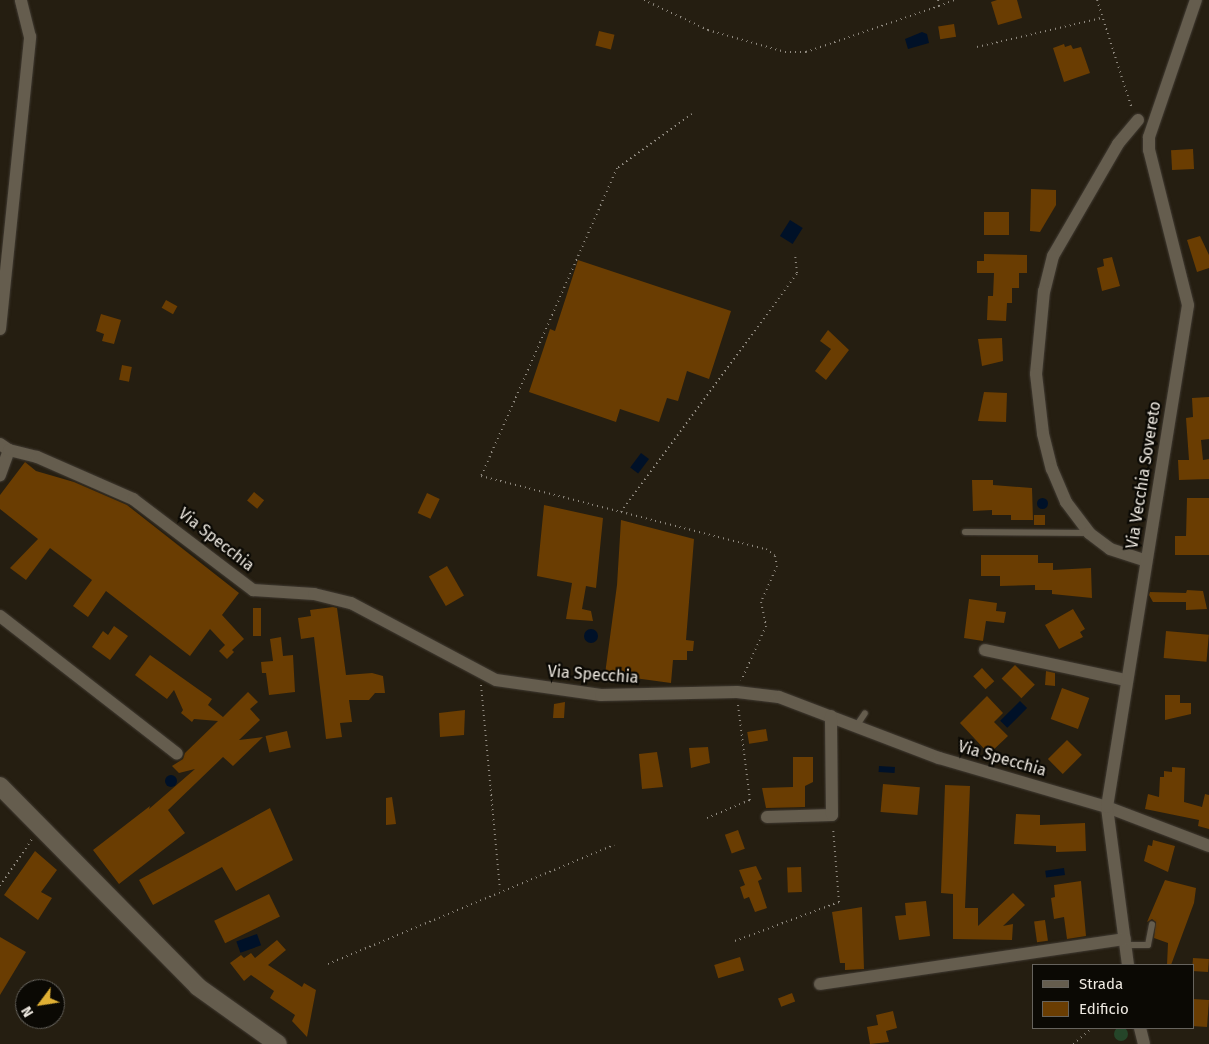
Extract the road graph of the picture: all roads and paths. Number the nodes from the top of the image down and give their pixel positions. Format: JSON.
{"nodes":[{"id":1,"x":22,"y":0,"type":"edge"},
{"id":2,"x":644,"y":0,"type":"edge"},
{"id":3,"x":938,"y":0,"type":"edge"},
{"id":4,"x":955,"y":0,"type":"edge"},
{"id":5,"x":1097,"y":0,"type":"edge"},
{"id":6,"x":1196,"y":0,"type":"edge"},
{"id":7,"x":939,"y":6,"type":"junction"},
{"id":8,"x":1102,"y":18,"type":"junction"},
{"id":9,"x":977,"y":47,"type":"dead end"},
{"id":10,"x":692,"y":114,"type":"dead end"},
{"id":11,"x":1138,"y":120,"type":"joint"},
{"id":12,"x":794,"y":253,"type":"dead end"},
{"id":13,"x":0,"y":329,"type":"edge"},
{"id":14,"x":5,"y":448,"type":"edge"},
{"id":15,"x":0,"y":475,"type":"edge"},
{"id":16,"x":621,"y":512,"type":"junction"},
{"id":17,"x":965,"y":532,"type":"dead end"},
{"id":18,"x":1089,"y":533,"type":"junction"},
{"id":19,"x":1146,"y":561,"type":"junction"},
{"id":20,"x":0,"y":616,"type":"edge"},
{"id":21,"x":984,"y":650,"type":"dead end"},
{"id":22,"x":480,"y":673,"type":"junction"},
{"id":23,"x":1125,"y":680,"type":"junction"},
{"id":24,"x":737,"y":692,"type":"junction"},
{"id":25,"x":865,"y":713,"type":"dead end"},
{"id":26,"x":831,"y":716,"type":"junction"},
{"id":27,"x":857,"y":725,"type":"junction"},
{"id":28,"x":177,"y":754,"type":"dead end"},
{"id":29,"x":0,"y":786,"type":"edge"},
{"id":30,"x":1107,"y":807,"type":"junction"},
{"id":31,"x":832,"y":815,"type":"junction"},
{"id":32,"x":767,"y":817,"type":"dead end"},
{"id":33,"x":707,"y":818,"type":"dead end"},
{"id":34,"x":40,"y":826,"type":"junction"},
{"id":35,"x":614,"y":845,"type":"dead end"},
{"id":36,"x":1209,"y":846,"type":"edge"},
{"id":37,"x":0,"y":886,"type":"edge"},
{"id":38,"x":501,"y":890,"type":"junction"},
{"id":39,"x":1152,"y":924,"type":"dead end"},
{"id":40,"x":734,"y":940,"type":"dead end"},
{"id":41,"x":1126,"y":942,"type":"junction"},
{"id":42,"x":328,"y":964,"type":"dead end"},
{"id":43,"x":1128,"y":964,"type":"edge"},
{"id":44,"x":820,"y":984,"type":"dead end"},
{"id":45,"x":1091,"y":1029,"type":"edge"},
{"id":46,"x":1140,"y":1029,"type":"edge"},
{"id":47,"x":278,"y":1044,"type":"edge"},
{"id":48,"x":1074,"y":1044,"type":"edge"},
{"id":49,"x":1144,"y":1044,"type":"edge"}],
"edges":[{"from":1,"to":13,"type":"street"},
{"from":2,"to":7,"type":"path"},
{"from":3,"to":7,"type":"path"},
{"from":4,"to":7,"type":"path"},
{"from":5,"to":8,"type":"path"},
{"from":6,"to":19,"type":"street","name":"Via Vecchia Sovereto"},
{"from":8,"to":9,"type":"path"},
{"from":8,"to":11,"type":"path"},
{"from":10,"to":16,"type":"path"},
{"from":11,"to":18,"type":"street"},
{"from":12,"to":16,"type":"path"},
{"from":14,"to":15,"type":"street"},
{"from":14,"to":22,"type":"street","name":"Via Specchia"},
{"from":16,"to":24,"type":"path"},
{"from":17,"to":18,"type":"lane"},
{"from":18,"to":19,"type":"street"},
{"from":19,"to":23,"type":"street","name":"Via Vecchia Sovereto"},
{"from":20,"to":28,"type":"street"},
{"from":21,"to":23,"type":"street"},
{"from":22,"to":24,"type":"street","name":"Via Specchia"},
{"from":22,"to":38,"type":"path"},
{"from":23,"to":30,"type":"street","name":"Via Vecchia Sovereto"},
{"from":24,"to":26,"type":"street","name":"Via Specchia"},
{"from":24,"to":33,"type":"path"},
{"from":25,"to":27,"type":"lane"},
{"from":26,"to":27,"type":"street","name":"Via Specchia"},
{"from":26,"to":31,"type":"street"},
{"from":27,"to":30,"type":"street","name":"Via Specchia"},
{"from":29,"to":34,"type":"main road"},
{"from":30,"to":36,"type":"street","name":"Via Specchia"},
{"from":30,"to":41,"type":"street","name":"Via Vecchia Sovereto"},
{"from":31,"to":32,"type":"street"},
{"from":31,"to":40,"type":"path"},
{"from":34,"to":37,"type":"path"},
{"from":34,"to":47,"type":"main road"},
{"from":35,"to":38,"type":"path"},
{"from":38,"to":42,"type":"path"},
{"from":39,"to":41,"type":"lane"},
{"from":41,"to":43,"type":"street","name":"Via Vecchia Sovereto"},
{"from":41,"to":44,"type":"street"},
{"from":45,"to":48,"type":"path"},
{"from":46,"to":49,"type":"street"}]}
